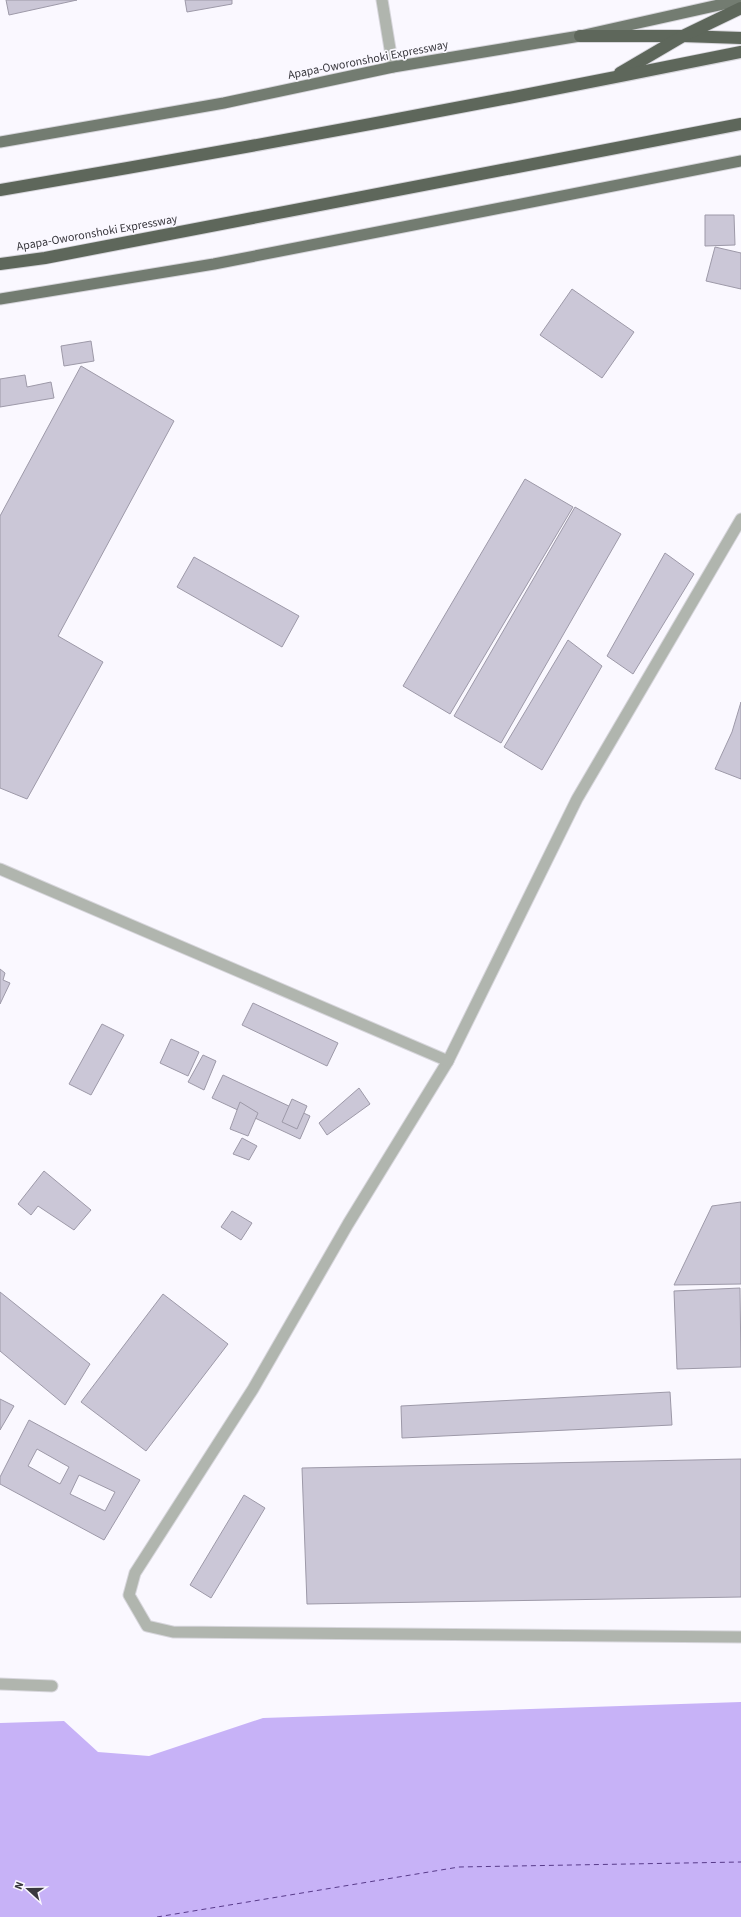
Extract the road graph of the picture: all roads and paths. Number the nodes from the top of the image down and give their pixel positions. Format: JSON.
{"nodes":[{"id":1,"x":382,"y":0,"type":"edge"},
{"id":2,"x":741,"y":0,"type":"edge"},
{"id":3,"x":741,"y":8,"type":"edge"},
{"id":4,"x":580,"y":36,"type":"junction"},
{"id":5,"x":683,"y":36,"type":"junction"},
{"id":6,"x":741,"y":38,"type":"edge"},
{"id":7,"x":741,"y":52,"type":"edge"},
{"id":8,"x":393,"y":67,"type":"junction"},
{"id":9,"x":611,"y":78,"type":"junction"},
{"id":10,"x":741,"y":124,"type":"edge"},
{"id":11,"x":0,"y":142,"type":"edge"},
{"id":12,"x":741,"y":161,"type":"edge"},
{"id":13,"x":0,"y":190,"type":"edge"},
{"id":14,"x":0,"y":264,"type":"edge"},
{"id":15,"x":0,"y":299,"type":"edge"},
{"id":16,"x":741,"y":519,"type":"edge"},
{"id":17,"x":0,"y":869,"type":"edge"},
{"id":18,"x":448,"y":1061,"type":"junction"},
{"id":19,"x":741,"y":1637,"type":"edge"},
{"id":20,"x":0,"y":1684,"type":"edge"},
{"id":21,"x":52,"y":1686,"type":"dead end"}],
"edges":[{"from":1,"to":8,"type":"street"},
{"from":2,"to":4,"type":"main road","name":"Apapa-Oworonshoki Expressway"},
{"from":3,"to":5,"type":"highway"},
{"from":4,"to":5,"type":"highway"},
{"from":4,"to":8,"type":"main road","name":"Apapa-Oworonshoki Expressway"},
{"from":5,"to":6,"type":"highway"},
{"from":5,"to":9,"type":"highway"},
{"from":7,"to":9,"type":"highway"},
{"from":8,"to":11,"type":"main road","name":"Apapa-Oworonshoki Expressway"},
{"from":9,"to":13,"type":"highway"},
{"from":10,"to":14,"type":"highway","name":"Apapa-Oworonshoki Expressway"},
{"from":12,"to":15,"type":"main road"},
{"from":16,"to":18,"type":"street"},
{"from":17,"to":18,"type":"street"},
{"from":18,"to":19,"type":"street"},
{"from":20,"to":21,"type":"street"}]}
